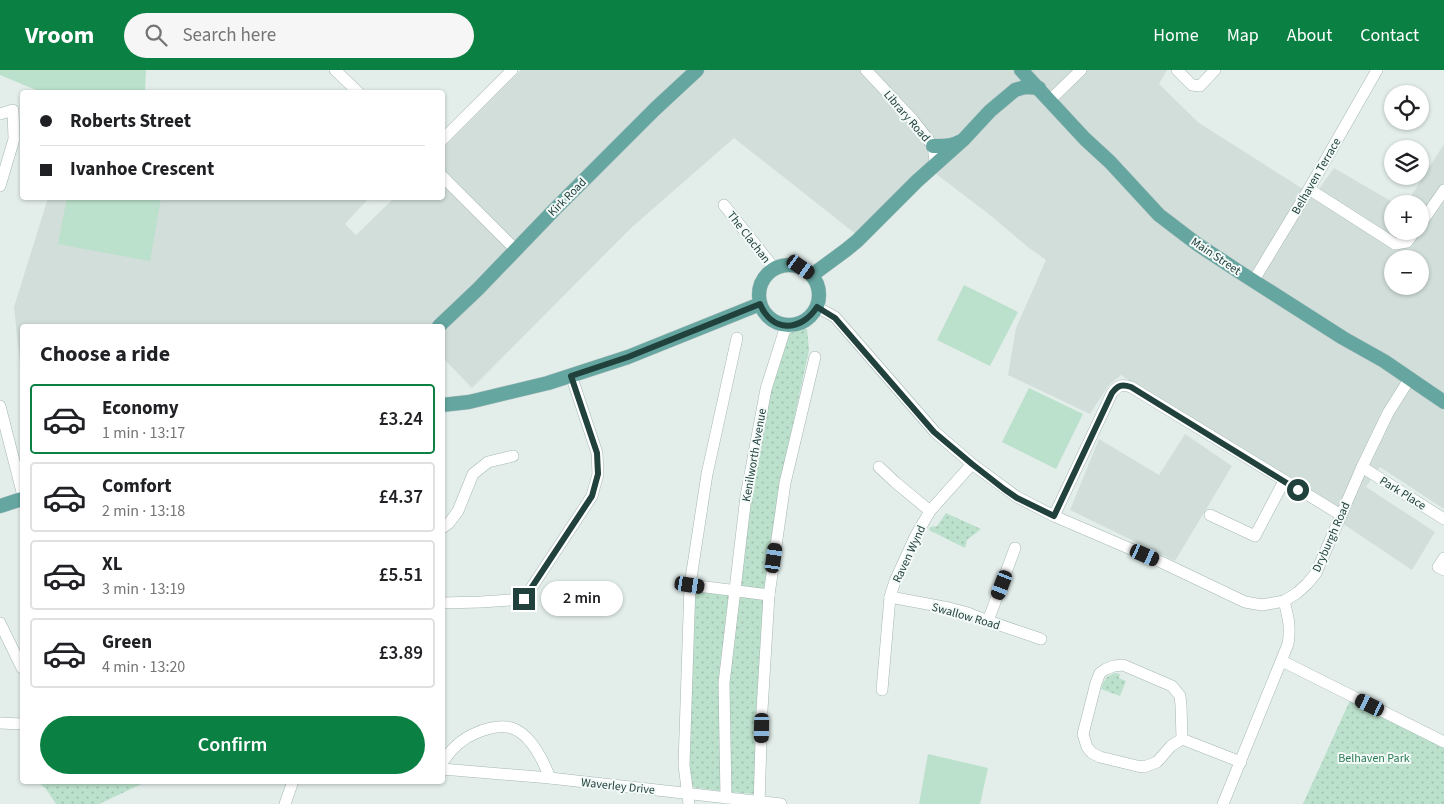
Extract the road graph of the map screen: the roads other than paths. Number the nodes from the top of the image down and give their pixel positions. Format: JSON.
{"nodes":[{"id":1,"x":335,"y":70,"type":"edge"},
{"id":2,"x":512,"y":70,"type":"edge"},
{"id":3,"x":697,"y":70,"type":"edge"},
{"id":4,"x":866,"y":70,"type":"edge"},
{"id":5,"x":1021,"y":70,"type":"edge"},
{"id":6,"x":1081,"y":70,"type":"edge"},
{"id":7,"x":1177,"y":70,"type":"edge"},
{"id":8,"x":1216,"y":70,"type":"edge"},
{"id":9,"x":1377,"y":70,"type":"edge"},
{"id":10,"x":1039,"y":88,"type":"junction"},
{"id":11,"x":356,"y":90,"type":"edge"},
{"id":12,"x":1050,"y":100,"type":"junction"},
{"id":13,"x":0,"y":114,"type":"edge"},
{"id":14,"x":445,"y":137,"type":"edge"},
{"id":15,"x":964,"y":139,"type":"junction"},
{"id":16,"x":933,"y":146,"type":"junction"},
{"id":17,"x":932,"y":168,"type":"junction"},
{"id":18,"x":445,"y":179,"type":"edge"},
{"id":19,"x":0,"y":186,"type":"edge"},
{"id":20,"x":1309,"y":189,"type":"junction"},
{"id":21,"x":1444,"y":190,"type":"edge"},
{"id":22,"x":724,"y":205,"type":"dead end"},
{"id":23,"x":1429,"y":212,"type":"edge"},
{"id":24,"x":1384,"y":237,"type":"edge"},
{"id":25,"x":1389,"y":240,"type":"edge"},
{"id":26,"x":1409,"y":240,"type":"edge"},
{"id":27,"x":516,"y":250,"type":"junction"},
{"id":28,"x":774,"y":268,"type":"junction"},
{"id":29,"x":812,"y":274,"type":"junction"},
{"id":30,"x":1254,"y":280,"type":"junction"},
{"id":31,"x":760,"y":304,"type":"junction"},
{"id":32,"x":817,"y":307,"type":"junction"},
{"id":33,"x":441,"y":324,"type":"edge"},
{"id":34,"x":791,"y":326,"type":"junction"},
{"id":35,"x":737,"y":338,"type":"dead end"},
{"id":36,"x":815,"y":357,"type":"dead end"},
{"id":37,"x":571,"y":376,"type":"junction"},
{"id":38,"x":1410,"y":378,"type":"junction"},
{"id":39,"x":469,"y":402,"type":"junction"},
{"id":40,"x":1444,"y":402,"type":"edge"},
{"id":41,"x":445,"y":405,"type":"edge"},
{"id":42,"x":0,"y":406,"type":"edge"},
{"id":43,"x":445,"y":413,"type":"edge"},
{"id":44,"x":514,"y":456,"type":"dead end"},
{"id":45,"x":972,"y":464,"type":"junction"},
{"id":46,"x":879,"y":467,"type":"dead end"},
{"id":47,"x":1362,"y":467,"type":"junction"},
{"id":48,"x":1284,"y":481,"type":"junction"},
{"id":49,"x":20,"y":484,"type":"edge"},
{"id":50,"x":20,"y":501,"type":"edge"},
{"id":51,"x":0,"y":506,"type":"edge"},
{"id":52,"x":930,"y":511,"type":"junction"},
{"id":53,"x":1210,"y":515,"type":"dead end"},
{"id":54,"x":1340,"y":515,"type":"junction"},
{"id":55,"x":1054,"y":516,"type":"junction"},
{"id":56,"x":1444,"y":520,"type":"edge"},
{"id":57,"x":445,"y":526,"type":"edge"},
{"id":58,"x":1015,"y":548,"type":"dead end"},
{"id":59,"x":1444,"y":558,"type":"edge"},
{"id":60,"x":1444,"y":570,"type":"edge"},
{"id":61,"x":690,"y":585,"type":"junction"},
{"id":62,"x":734,"y":591,"type":"junction"},
{"id":63,"x":769,"y":595,"type":"junction"},
{"id":64,"x":890,"y":597,"type":"junction"},
{"id":65,"x":1284,"y":601,"type":"junction"},
{"id":66,"x":445,"y":603,"type":"edge"},
{"id":67,"x":988,"y":622,"type":"junction"},
{"id":68,"x":0,"y":623,"type":"edge"},
{"id":69,"x":1041,"y":639,"type":"dead end"},
{"id":70,"x":19,"y":652,"type":"edge"},
{"id":71,"x":1282,"y":661,"type":"junction"},
{"id":72,"x":882,"y":690,"type":"dead end"},
{"id":73,"x":0,"y":722,"type":"edge"},
{"id":74,"x":20,"y":724,"type":"edge"},
{"id":75,"x":1182,"y":739,"type":"junction"},
{"id":76,"x":1444,"y":742,"type":"edge"},
{"id":77,"x":445,"y":758,"type":"edge"},
{"id":78,"x":1241,"y":762,"type":"junction"},
{"id":79,"x":445,"y":769,"type":"edge"},
{"id":80,"x":550,"y":778,"type":"junction"},
{"id":81,"x":293,"y":784,"type":"edge"},
{"id":82,"x":726,"y":798,"type":"junction"},
{"id":83,"x":688,"y":799,"type":"edge"},
{"id":84,"x":760,"y":803,"type":"edge"},
{"id":85,"x":285,"y":804,"type":"edge"},
{"id":86,"x":781,"y":804,"type":"edge"},
{"id":87,"x":1223,"y":804,"type":"edge"}],
"edges":[{"from":1,"to":11,"type":"street"},
{"from":2,"to":14,"type":"street"},
{"from":3,"to":27,"type":"main road","name":"Kirk Road"},
{"from":4,"to":16,"type":"street","name":"Library Road"},
{"from":5,"to":10,"type":"main road","name":"Main Street"},
{"from":6,"to":12,"type":"street"},
{"from":7,"to":8,"type":"street"},
{"from":9,"to":20,"type":"street","name":"Belhaven Terrace"},
{"from":10,"to":12,"type":"main road","name":"Main Street"},
{"from":10,"to":15,"type":"main road"},
{"from":12,"to":30,"type":"main road","name":"Main Street"},
{"from":13,"to":19,"type":"street"},
{"from":15,"to":16,"type":"main road"},
{"from":15,"to":17,"type":"main road"},
{"from":16,"to":17,"type":"street","name":"Library Road"},
{"from":17,"to":29,"type":"main road"},
{"from":18,"to":27,"type":"street"},
{"from":20,"to":24,"type":"street"},
{"from":20,"to":30,"type":"street","name":"Belhaven Terrace"},
{"from":21,"to":23,"type":"street"},
{"from":22,"to":28,"type":"street","name":"The Clachan"},
{"from":25,"to":26,"type":"street"},
{"from":27,"to":33,"type":"main road","name":"Kirk Road"},
{"from":28,"to":29,"type":"main road"},
{"from":28,"to":31,"type":"main road"},
{"from":29,"to":32,"type":"main road"},
{"from":30,"to":38,"type":"main road","name":"Main Street"},
{"from":31,"to":34,"type":"main road"},
{"from":31,"to":37,"type":"main road"},
{"from":32,"to":34,"type":"main road"},
{"from":32,"to":45,"type":"street"},
{"from":34,"to":62,"type":"street","name":"Kenilworth Avenue"},
{"from":35,"to":61,"type":"street"},
{"from":36,"to":63,"type":"street"},
{"from":37,"to":39,"type":"main road"},
{"from":37,"to":66,"type":"street"},
{"from":38,"to":40,"type":"main road","name":"Main Street"},
{"from":38,"to":47,"type":"street","name":"Dryburgh Road"},
{"from":39,"to":41,"type":"main road"},
{"from":39,"to":43,"type":"main road"},
{"from":42,"to":49,"type":"street"},
{"from":44,"to":57,"type":"street"},
{"from":45,"to":52,"type":"street","name":"Raven Wynd"},
{"from":45,"to":55,"type":"street"},
{"from":46,"to":52,"type":"street"},
{"from":47,"to":54,"type":"street","name":"Dryburgh Road"},
{"from":47,"to":56,"type":"street","name":"Park Place"},
{"from":48,"to":53,"type":"street"},
{"from":48,"to":54,"type":"street"},
{"from":48,"to":55,"type":"street"},
{"from":50,"to":51,"type":"main road"},
{"from":52,"to":64,"type":"street","name":"Raven Wynd"},
{"from":54,"to":65,"type":"street","name":"Dryburgh Road"},
{"from":55,"to":65,"type":"street"},
{"from":58,"to":67,"type":"street"},
{"from":59,"to":60,"type":"street"},
{"from":61,"to":62,"type":"street"},
{"from":61,"to":83,"type":"street"},
{"from":62,"to":63,"type":"street"},
{"from":62,"to":82,"type":"street","name":"Kenilworth Avenue"},
{"from":63,"to":84,"type":"street"},
{"from":64,"to":67,"type":"street","name":"Swallow Road"},
{"from":64,"to":72,"type":"street","name":"Raven Wynd"},
{"from":65,"to":71,"type":"street"},
{"from":67,"to":69,"type":"street","name":"Swallow Road"},
{"from":68,"to":70,"type":"street"},
{"from":71,"to":76,"type":"street"},
{"from":71,"to":78,"type":"street"},
{"from":73,"to":74,"type":"street"},
{"from":75,"to":75,"type":"street"},
{"from":75,"to":78,"type":"street"},
{"from":77,"to":80,"type":"street"},
{"from":78,"to":87,"type":"street"},
{"from":79,"to":80,"type":"street","name":"Waverley Drive"},
{"from":80,"to":83,"type":"street","name":"Waverley Drive"},
{"from":81,"to":85,"type":"street"},
{"from":82,"to":83,"type":"street","name":"Waverley Drive"},
{"from":82,"to":84,"type":"street","name":"Waverley Drive"},
{"from":84,"to":86,"type":"street","name":"Waverley Drive"}]}
